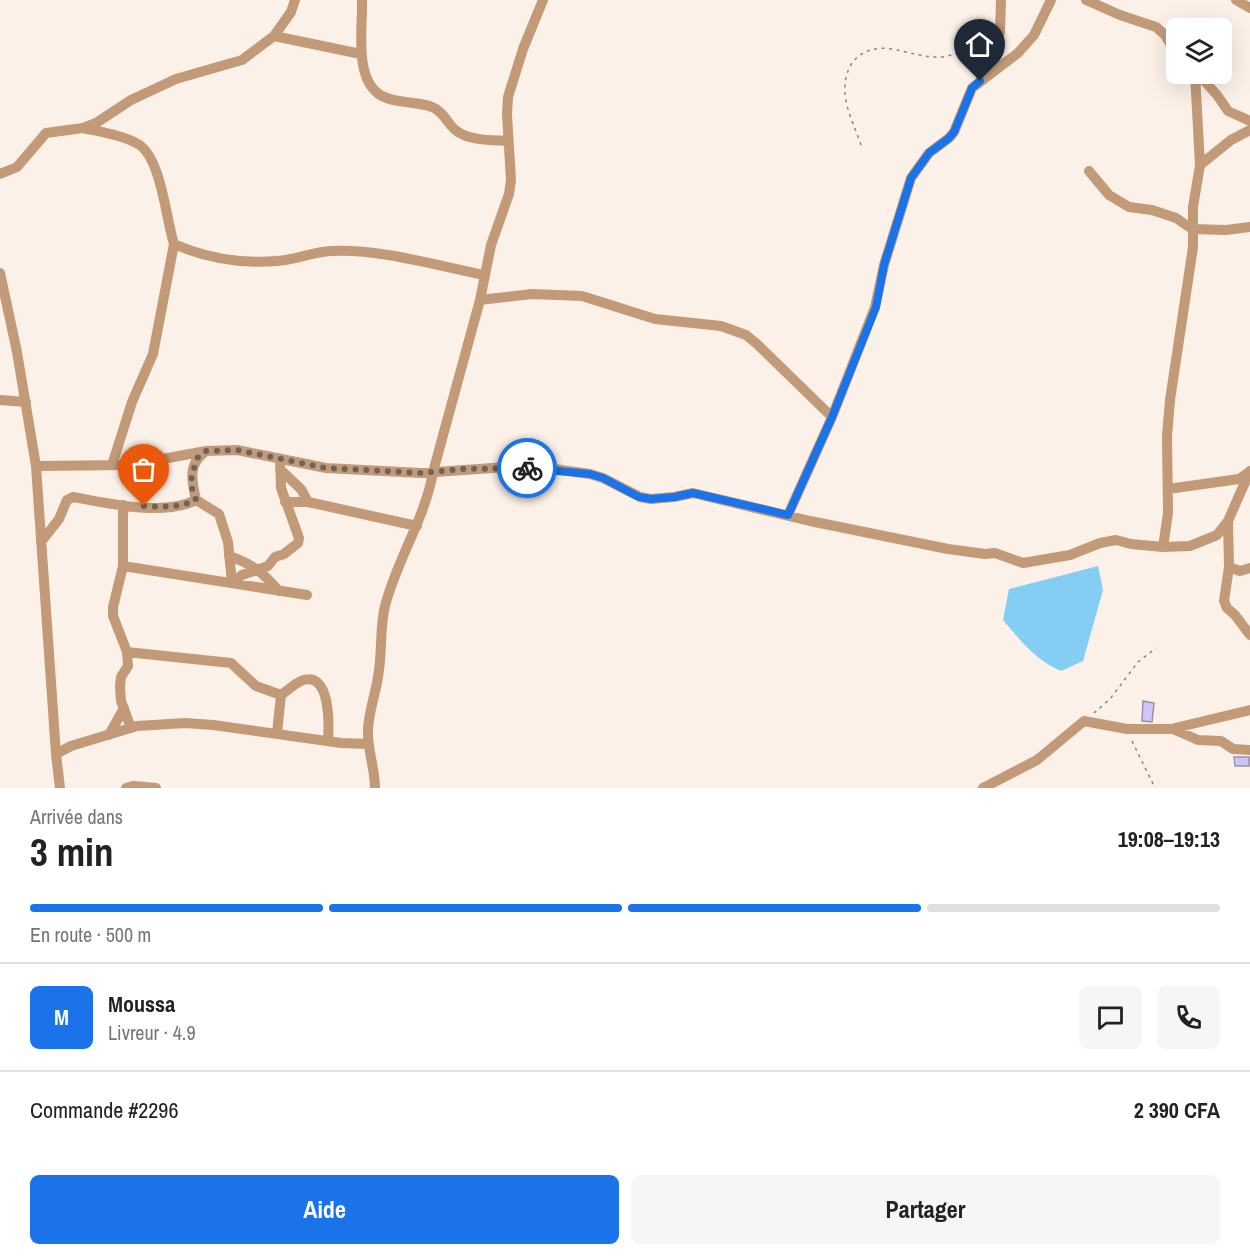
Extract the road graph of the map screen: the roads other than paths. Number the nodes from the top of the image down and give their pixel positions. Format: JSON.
{"nodes":[{"id":1,"x":295,"y":0,"type":"edge"},
{"id":2,"x":362,"y":0,"type":"edge"},
{"id":3,"x":1000,"y":0,"type":"edge"},
{"id":4,"x":1051,"y":0,"type":"edge"},
{"id":5,"x":1086,"y":0,"type":"edge"},
{"id":6,"x":1236,"y":0,"type":"edge"},
{"id":7,"x":545,"y":1,"type":"edge"},
{"id":8,"x":1250,"y":8,"type":"edge"},
{"id":9,"x":274,"y":36,"type":"junction"},
{"id":10,"x":1166,"y":36,"type":"edge"},
{"id":11,"x":361,"y":54,"type":"junction"},
{"id":12,"x":980,"y":81,"type":"junction"},
{"id":13,"x":1196,"y":84,"type":"edge"},
{"id":14,"x":1206,"y":84,"type":"edge"},
{"id":15,"x":1250,"y":121,"type":"edge"},
{"id":16,"x":83,"y":128,"type":"junction"},
{"id":17,"x":1250,"y":130,"type":"edge"},
{"id":18,"x":508,"y":141,"type":"junction"},
{"id":19,"x":1200,"y":165,"type":"junction"},
{"id":20,"x":1089,"y":171,"type":"dead end"},
{"id":21,"x":0,"y":174,"type":"edge"},
{"id":22,"x":1250,"y":227,"type":"edge"},
{"id":23,"x":1192,"y":229,"type":"junction"},
{"id":24,"x":174,"y":244,"type":"junction"},
{"id":25,"x":0,"y":273,"type":"edge"},
{"id":26,"x":484,"y":275,"type":"junction"},
{"id":27,"x":480,"y":300,"type":"junction"},
{"id":28,"x":0,"y":400,"type":"edge"},
{"id":29,"x":26,"y":402,"type":"junction"},
{"id":30,"x":832,"y":417,"type":"junction"},
{"id":31,"x":206,"y":451,"type":"junction"},
{"id":32,"x":112,"y":465,"type":"junction"},
{"id":33,"x":280,"y":465,"type":"junction"},
{"id":34,"x":36,"y":466,"type":"junction"},
{"id":35,"x":433,"y":472,"type":"junction"},
{"id":36,"x":1250,"y":472,"type":"edge"},
{"id":37,"x":1168,"y":489,"type":"junction"},
{"id":38,"x":196,"y":500,"type":"junction"},
{"id":39,"x":285,"y":502,"type":"junction"},
{"id":40,"x":308,"y":502,"type":"junction"},
{"id":41,"x":123,"y":505,"type":"junction"},
{"id":42,"x":788,"y":515,"type":"junction"},
{"id":43,"x":1228,"y":521,"type":"junction"},
{"id":44,"x":417,"y":526,"type":"junction"},
{"id":45,"x":41,"y":542,"type":"junction"},
{"id":46,"x":1163,"y":548,"type":"junction"},
{"id":47,"x":229,"y":556,"type":"junction"},
{"id":48,"x":123,"y":566,"type":"junction"},
{"id":49,"x":1229,"y":567,"type":"junction"},
{"id":50,"x":1250,"y":568,"type":"edge"},
{"id":51,"x":261,"y":571,"type":"junction"},
{"id":52,"x":232,"y":583,"type":"junction"},
{"id":53,"x":280,"y":591,"type":"junction"},
{"id":54,"x":307,"y":595,"type":"dead end"},
{"id":55,"x":1250,"y":635,"type":"edge"},
{"id":56,"x":127,"y":652,"type":"junction"},
{"id":57,"x":281,"y":695,"type":"junction"},
{"id":58,"x":124,"y":708,"type":"junction"},
{"id":59,"x":1250,"y":710,"type":"edge"},
{"id":60,"x":131,"y":728,"type":"junction"},
{"id":61,"x":1173,"y":729,"type":"junction"},
{"id":62,"x":277,"y":734,"type":"junction"},
{"id":63,"x":110,"y":735,"type":"junction"},
{"id":64,"x":328,"y":741,"type":"junction"},
{"id":65,"x":368,"y":744,"type":"junction"},
{"id":66,"x":1250,"y":750,"type":"edge"},
{"id":67,"x":56,"y":754,"type":"junction"},
{"id":68,"x":60,"y":788,"type":"edge"},
{"id":69,"x":126,"y":788,"type":"edge"},
{"id":70,"x":156,"y":788,"type":"edge"},
{"id":71,"x":375,"y":788,"type":"edge"},
{"id":72,"x":983,"y":788,"type":"edge"}],
"edges":[{"from":1,"to":9,"type":"street"},
{"from":2,"to":11,"type":"street"},
{"from":3,"to":12,"type":"street"},
{"from":4,"to":12,"type":"street"},
{"from":5,"to":10,"type":"street"},
{"from":6,"to":8,"type":"street"},
{"from":7,"to":18,"type":"street"},
{"from":9,"to":11,"type":"street"},
{"from":9,"to":16,"type":"street"},
{"from":11,"to":18,"type":"street"},
{"from":12,"to":30,"type":"street"},
{"from":13,"to":19,"type":"street"},
{"from":14,"to":15,"type":"street"},
{"from":16,"to":21,"type":"street"},
{"from":16,"to":24,"type":"street"},
{"from":17,"to":19,"type":"street"},
{"from":18,"to":26,"type":"street"},
{"from":19,"to":23,"type":"street"},
{"from":20,"to":23,"type":"street"},
{"from":22,"to":23,"type":"street"},
{"from":23,"to":37,"type":"street"},
{"from":24,"to":26,"type":"street"},
{"from":24,"to":32,"type":"street"},
{"from":25,"to":29,"type":"street"},
{"from":26,"to":27,"type":"street"},
{"from":27,"to":30,"type":"street"},
{"from":27,"to":35,"type":"street"},
{"from":28,"to":29,"type":"street"},
{"from":29,"to":34,"type":"street"},
{"from":30,"to":42,"type":"street"},
{"from":31,"to":32,"type":"street"},
{"from":31,"to":33,"type":"street"},
{"from":31,"to":38,"type":"street"},
{"from":32,"to":34,"type":"street"},
{"from":33,"to":35,"type":"street"},
{"from":33,"to":39,"type":"street"},
{"from":33,"to":40,"type":"street"},
{"from":34,"to":45,"type":"street"},
{"from":35,"to":42,"type":"street"},
{"from":35,"to":44,"type":"street"},
{"from":36,"to":37,"type":"street"},
{"from":36,"to":43,"type":"street"},
{"from":37,"to":46,"type":"street"},
{"from":38,"to":41,"type":"street"},
{"from":38,"to":47,"type":"street"},
{"from":39,"to":40,"type":"street"},
{"from":39,"to":51,"type":"street"},
{"from":40,"to":44,"type":"street"},
{"from":41,"to":45,"type":"street"},
{"from":41,"to":48,"type":"street"},
{"from":42,"to":46,"type":"street"},
{"from":43,"to":46,"type":"street"},
{"from":43,"to":49,"type":"street"},
{"from":44,"to":65,"type":"street"},
{"from":45,"to":67,"type":"street"},
{"from":47,"to":51,"type":"street"},
{"from":47,"to":52,"type":"street"},
{"from":48,"to":52,"type":"street"},
{"from":48,"to":56,"type":"street"},
{"from":49,"to":50,"type":"street"},
{"from":49,"to":55,"type":"street"},
{"from":51,"to":52,"type":"street"},
{"from":51,"to":53,"type":"street"},
{"from":52,"to":53,"type":"street"},
{"from":53,"to":54,"type":"street"},
{"from":56,"to":57,"type":"street"},
{"from":56,"to":58,"type":"street"},
{"from":57,"to":62,"type":"street"},
{"from":57,"to":64,"type":"street"},
{"from":58,"to":60,"type":"street"},
{"from":58,"to":63,"type":"street"},
{"from":59,"to":61,"type":"street"},
{"from":60,"to":62,"type":"street"},
{"from":60,"to":63,"type":"street"},
{"from":61,"to":66,"type":"street"},
{"from":61,"to":72,"type":"street"},
{"from":62,"to":64,"type":"street"},
{"from":63,"to":67,"type":"street"},
{"from":64,"to":65,"type":"street"},
{"from":65,"to":71,"type":"street"},
{"from":67,"to":68,"type":"street"},
{"from":69,"to":70,"type":"street"}]}
